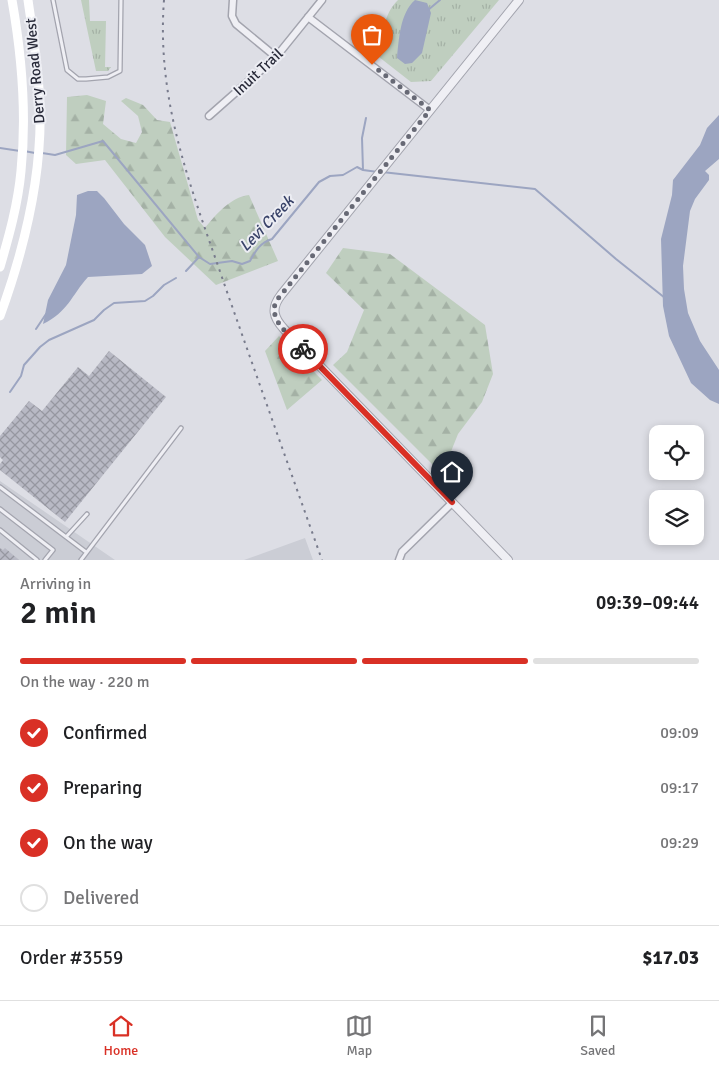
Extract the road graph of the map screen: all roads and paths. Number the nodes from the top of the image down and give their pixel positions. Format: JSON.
{"nodes":[{"id":1,"x":12,"y":0,"type":"edge"},
{"id":2,"x":28,"y":0,"type":"edge"},
{"id":3,"x":53,"y":0,"type":"edge"},
{"id":4,"x":121,"y":0,"type":"edge"},
{"id":5,"x":233,"y":0,"type":"edge"},
{"id":6,"x":322,"y":0,"type":"edge"},
{"id":7,"x":519,"y":0,"type":"edge"},
{"id":8,"x":308,"y":17,"type":"junction"},
{"id":9,"x":276,"y":57,"type":"junction"},
{"id":10,"x":430,"y":110,"type":"junction"},
{"id":11,"x":209,"y":116,"type":"dead end"},
{"id":12,"x":0,"y":267,"type":"edge"},
{"id":13,"x":0,"y":316,"type":"edge"},
{"id":14,"x":181,"y":428,"type":"dead end"},
{"id":15,"x":0,"y":487,"type":"edge"},
{"id":16,"x":452,"y":502,"type":"junction"},
{"id":17,"x":0,"y":509,"type":"edge"},
{"id":18,"x":86,"y":514,"type":"dead end"},
{"id":19,"x":0,"y":530,"type":"edge"},
{"id":20,"x":66,"y":537,"type":"junction"},
{"id":21,"x":86,"y":552,"type":"junction"},
{"id":22,"x":37,"y":560,"type":"edge"},
{"id":23,"x":45,"y":560,"type":"edge"},
{"id":24,"x":81,"y":560,"type":"edge"},
{"id":25,"x":399,"y":560,"type":"edge"},
{"id":26,"x":508,"y":560,"type":"edge"}],
"edges":[{"from":1,"to":12,"type":"main road","name":"Derry Road West"},
{"from":2,"to":13,"type":"main road","name":"Derry Road West"},
{"from":3,"to":4,"type":"lane"},
{"from":5,"to":9,"type":"street"},
{"from":6,"to":8,"type":"street","name":"Inuit Trail"},
{"from":7,"to":10,"type":"street"},
{"from":8,"to":9,"type":"street","name":"Inuit Trail"},
{"from":8,"to":10,"type":"street"},
{"from":9,"to":11,"type":"street","name":"Inuit Trail"},
{"from":10,"to":16,"type":"street"},
{"from":14,"to":21,"type":"lane"},
{"from":15,"to":20,"type":"lane"},
{"from":16,"to":25,"type":"street"},
{"from":16,"to":26,"type":"street"},
{"from":17,"to":23,"type":"lane"},
{"from":18,"to":20,"type":"lane"},
{"from":19,"to":22,"type":"lane"},
{"from":20,"to":21,"type":"lane"},
{"from":21,"to":24,"type":"lane"}]}
